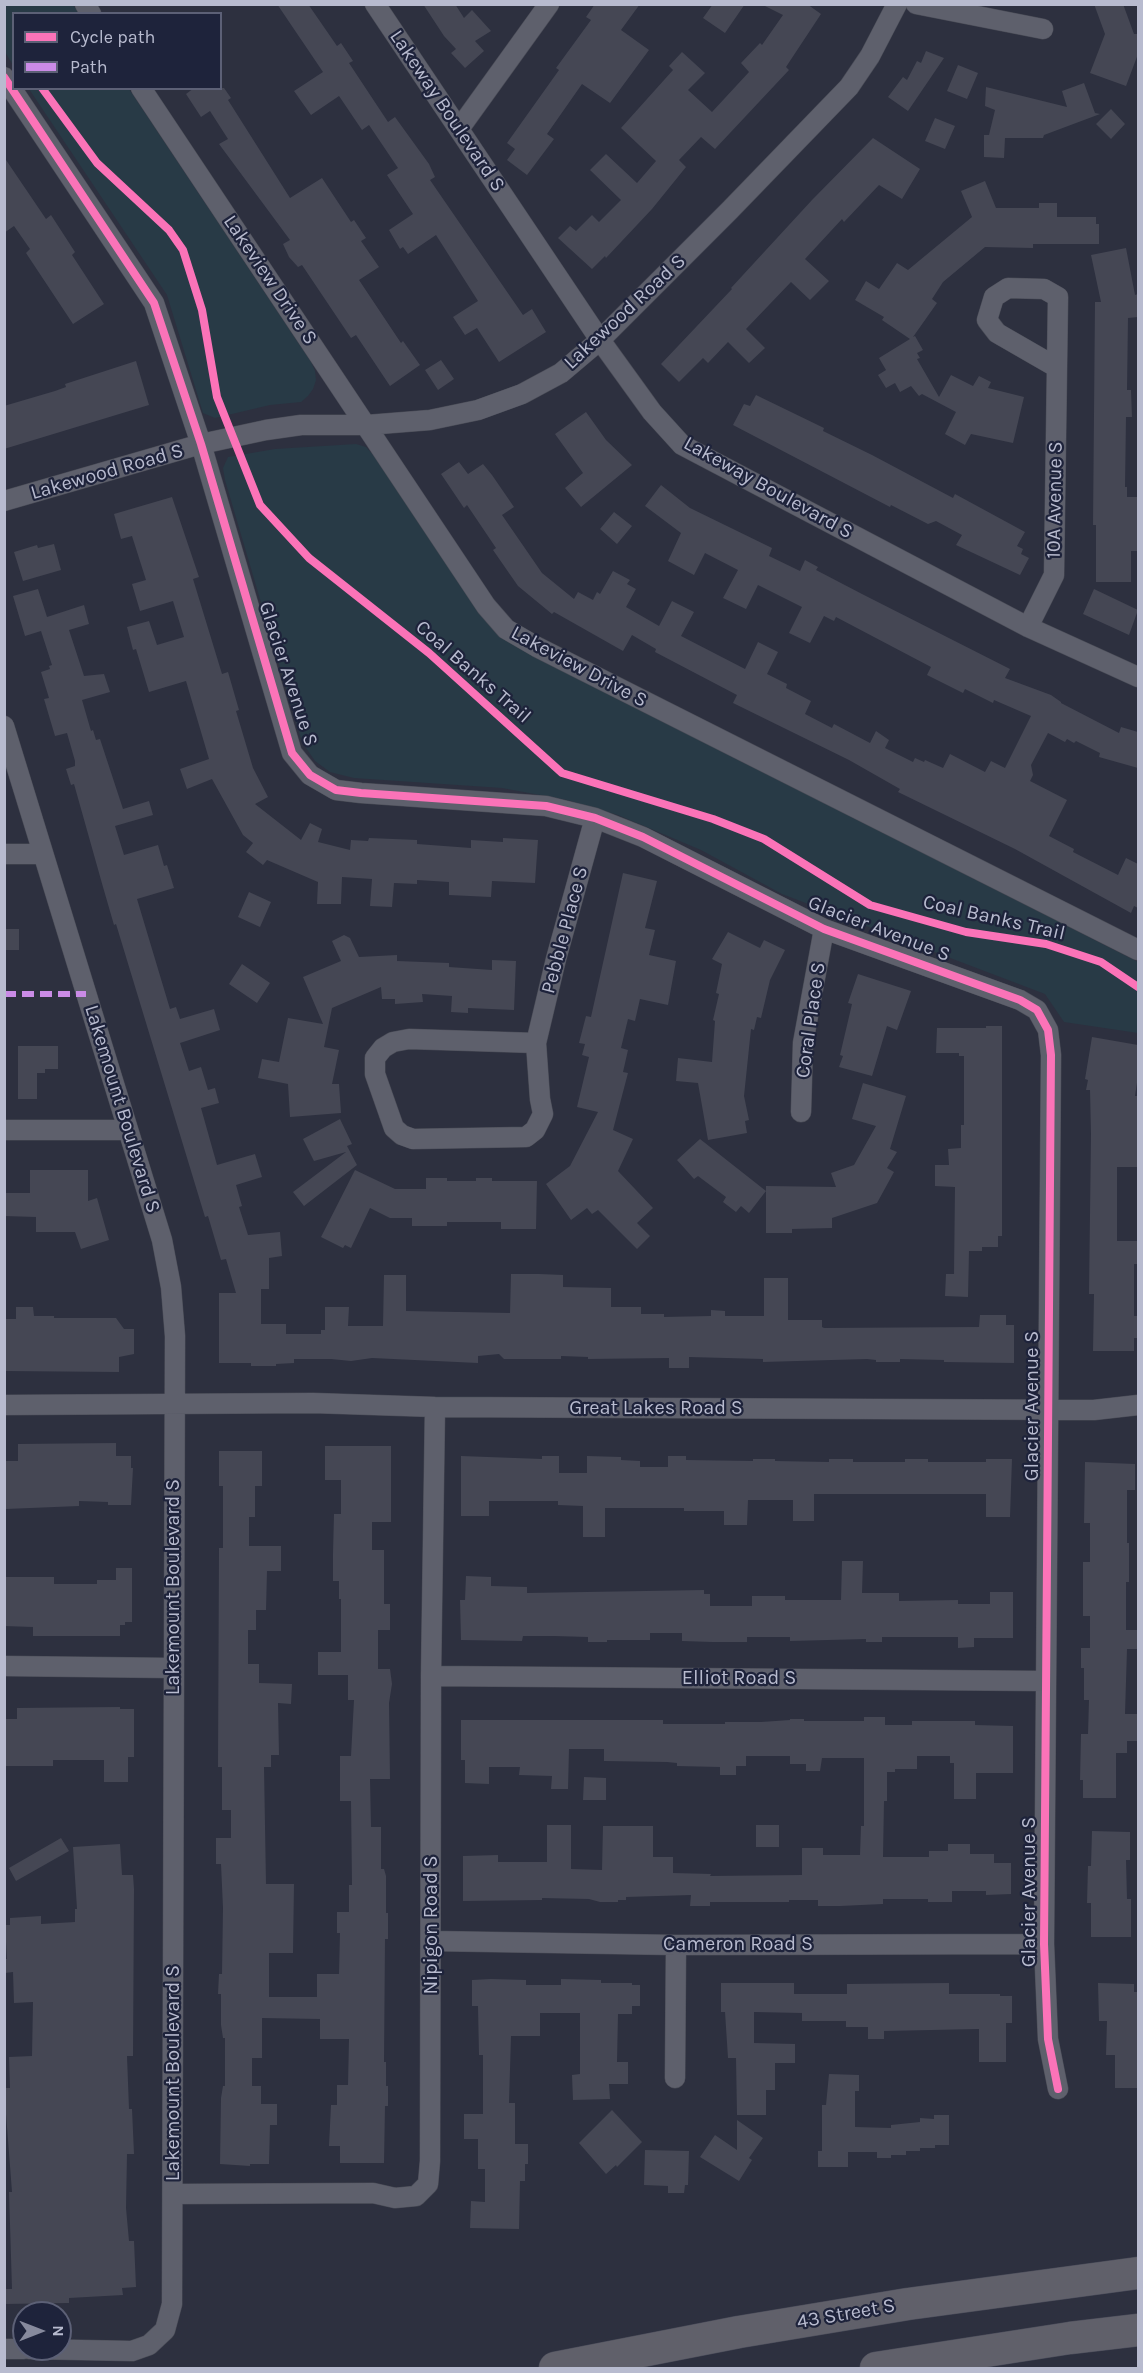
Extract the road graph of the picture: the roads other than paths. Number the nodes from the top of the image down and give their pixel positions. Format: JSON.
{"nodes":[{"id":1,"x":375,"y":4,"type":"edge"},
{"id":2,"x":549,"y":4,"type":"edge"},
{"id":3,"x":897,"y":4,"type":"edge"},
{"id":4,"x":916,"y":4,"type":"edge"},
{"id":5,"x":1043,"y":29,"type":"dead end"},
{"id":6,"x":13,"y":90,"type":"edge"},
{"id":7,"x":142,"y":90,"type":"edge"},
{"id":8,"x":459,"y":129,"type":"junction"},
{"id":9,"x":600,"y":340,"type":"junction"},
{"id":10,"x":1056,"y":367,"type":"junction"},
{"id":11,"x":367,"y":425,"type":"junction"},
{"id":12,"x":201,"y":444,"type":"junction"},
{"id":13,"x":4,"y":501,"type":"edge"},
{"id":14,"x":1028,"y":627,"type":"junction"},
{"id":15,"x":1138,"y":677,"type":"edge"},
{"id":16,"x":4,"y":726,"type":"edge"},
{"id":17,"x":595,"y":818,"type":"junction"},
{"id":18,"x":4,"y":854,"type":"edge"},
{"id":19,"x":43,"y":854,"type":"junction"},
{"id":20,"x":824,"y":929,"type":"junction"},
{"id":21,"x":1138,"y":950,"type":"edge"},
{"id":22,"x":536,"y":1043,"type":"junction"},
{"id":23,"x":801,"y":1112,"type":"dead end"},
{"id":24,"x":4,"y":1130,"type":"edge"},
{"id":25,"x":128,"y":1130,"type":"junction"},
{"id":26,"x":173,"y":1404,"type":"junction"},
{"id":27,"x":4,"y":1405,"type":"edge"},
{"id":28,"x":1138,"y":1405,"type":"edge"},
{"id":29,"x":435,"y":1407,"type":"junction"},
{"id":30,"x":1049,"y":1409,"type":"junction"},
{"id":31,"x":4,"y":1666,"type":"edge"},
{"id":32,"x":173,"y":1668,"type":"junction"},
{"id":33,"x":431,"y":1676,"type":"junction"},
{"id":34,"x":1046,"y":1681,"type":"junction"},
{"id":35,"x":431,"y":1941,"type":"junction"},
{"id":36,"x":1044,"y":1944,"type":"junction"},
{"id":37,"x":676,"y":1945,"type":"junction"},
{"id":38,"x":675,"y":2078,"type":"dead end"},
{"id":39,"x":1058,"y":2089,"type":"dead end"},
{"id":40,"x":174,"y":2194,"type":"junction"},
{"id":41,"x":1138,"y":2273,"type":"edge"},
{"id":42,"x":1138,"y":2330,"type":"edge"},
{"id":43,"x":72,"y":2350,"type":"edge"},
{"id":44,"x":555,"y":2368,"type":"edge"},
{"id":45,"x":876,"y":2368,"type":"edge"}],
"edges":[{"from":1,"to":8,"type":"street","name":"Lakeway Boulevard S"},
{"from":2,"to":8,"type":"street"},
{"from":3,"to":9,"type":"street","name":"Lakewood Road S"},
{"from":4,"to":5,"type":"street"},
{"from":6,"to":12,"type":"street","name":"Glacier Avenue S"},
{"from":7,"to":11,"type":"street","name":"Lakeview Drive S"},
{"from":8,"to":9,"type":"street","name":"Lakeway Boulevard S"},
{"from":9,"to":11,"type":"street","name":"Lakewood Road S"},
{"from":9,"to":14,"type":"street","name":"Lakeway Boulevard S"},
{"from":10,"to":10,"type":"street","name":"10A Avenue S"},
{"from":10,"to":14,"type":"street","name":"10A Avenue S"},
{"from":11,"to":12,"type":"street","name":"Lakewood Road S"},
{"from":11,"to":21,"type":"street","name":"Lakeview Drive S"},
{"from":12,"to":13,"type":"street","name":"Lakewood Road S"},
{"from":12,"to":17,"type":"street","name":"Glacier Avenue S"},
{"from":14,"to":15,"type":"street","name":"Lakeway Boulevard S"},
{"from":16,"to":19,"type":"street","name":"Lakemount Boulevard S"},
{"from":17,"to":20,"type":"street","name":"Glacier Avenue S"},
{"from":17,"to":22,"type":"street","name":"Pebble Place S"},
{"from":18,"to":19,"type":"street"},
{"from":19,"to":25,"type":"street","name":"Lakemount Boulevard S"},
{"from":20,"to":23,"type":"street","name":"Coral Place S"},
{"from":20,"to":30,"type":"street","name":"Glacier Avenue S"},
{"from":22,"to":22,"type":"street","name":"Pebble Place S"},
{"from":24,"to":25,"type":"street"},
{"from":25,"to":26,"type":"street","name":"Lakemount Boulevard S"},
{"from":26,"to":27,"type":"street","name":"Great Lakes Road S"},
{"from":26,"to":29,"type":"street","name":"Great Lakes Road S"},
{"from":26,"to":32,"type":"street","name":"Lakemount Boulevard S"},
{"from":28,"to":30,"type":"street","name":"Great Lakes Road S"},
{"from":29,"to":30,"type":"street","name":"Great Lakes Road S"},
{"from":29,"to":33,"type":"street","name":"Nipigon Road S"},
{"from":30,"to":34,"type":"street","name":"Glacier Avenue S"},
{"from":31,"to":32,"type":"street"},
{"from":32,"to":40,"type":"street","name":"Lakemount Boulevard S"},
{"from":33,"to":34,"type":"street","name":"Elliot Road S"},
{"from":33,"to":35,"type":"street","name":"Nipigon Road S"},
{"from":34,"to":36,"type":"street","name":"Glacier Avenue S"},
{"from":35,"to":37,"type":"street","name":"Cameron Road S"},
{"from":35,"to":40,"type":"street","name":"Nipigon Road S"},
{"from":36,"to":37,"type":"street","name":"Cameron Road S"},
{"from":36,"to":39,"type":"street","name":"Glacier Avenue S"},
{"from":37,"to":38,"type":"street"},
{"from":40,"to":43,"type":"street","name":"Lakemount Boulevard S"},
{"from":41,"to":44,"type":"highway","name":"43 Street S"},
{"from":42,"to":45,"type":"highway"}]}
